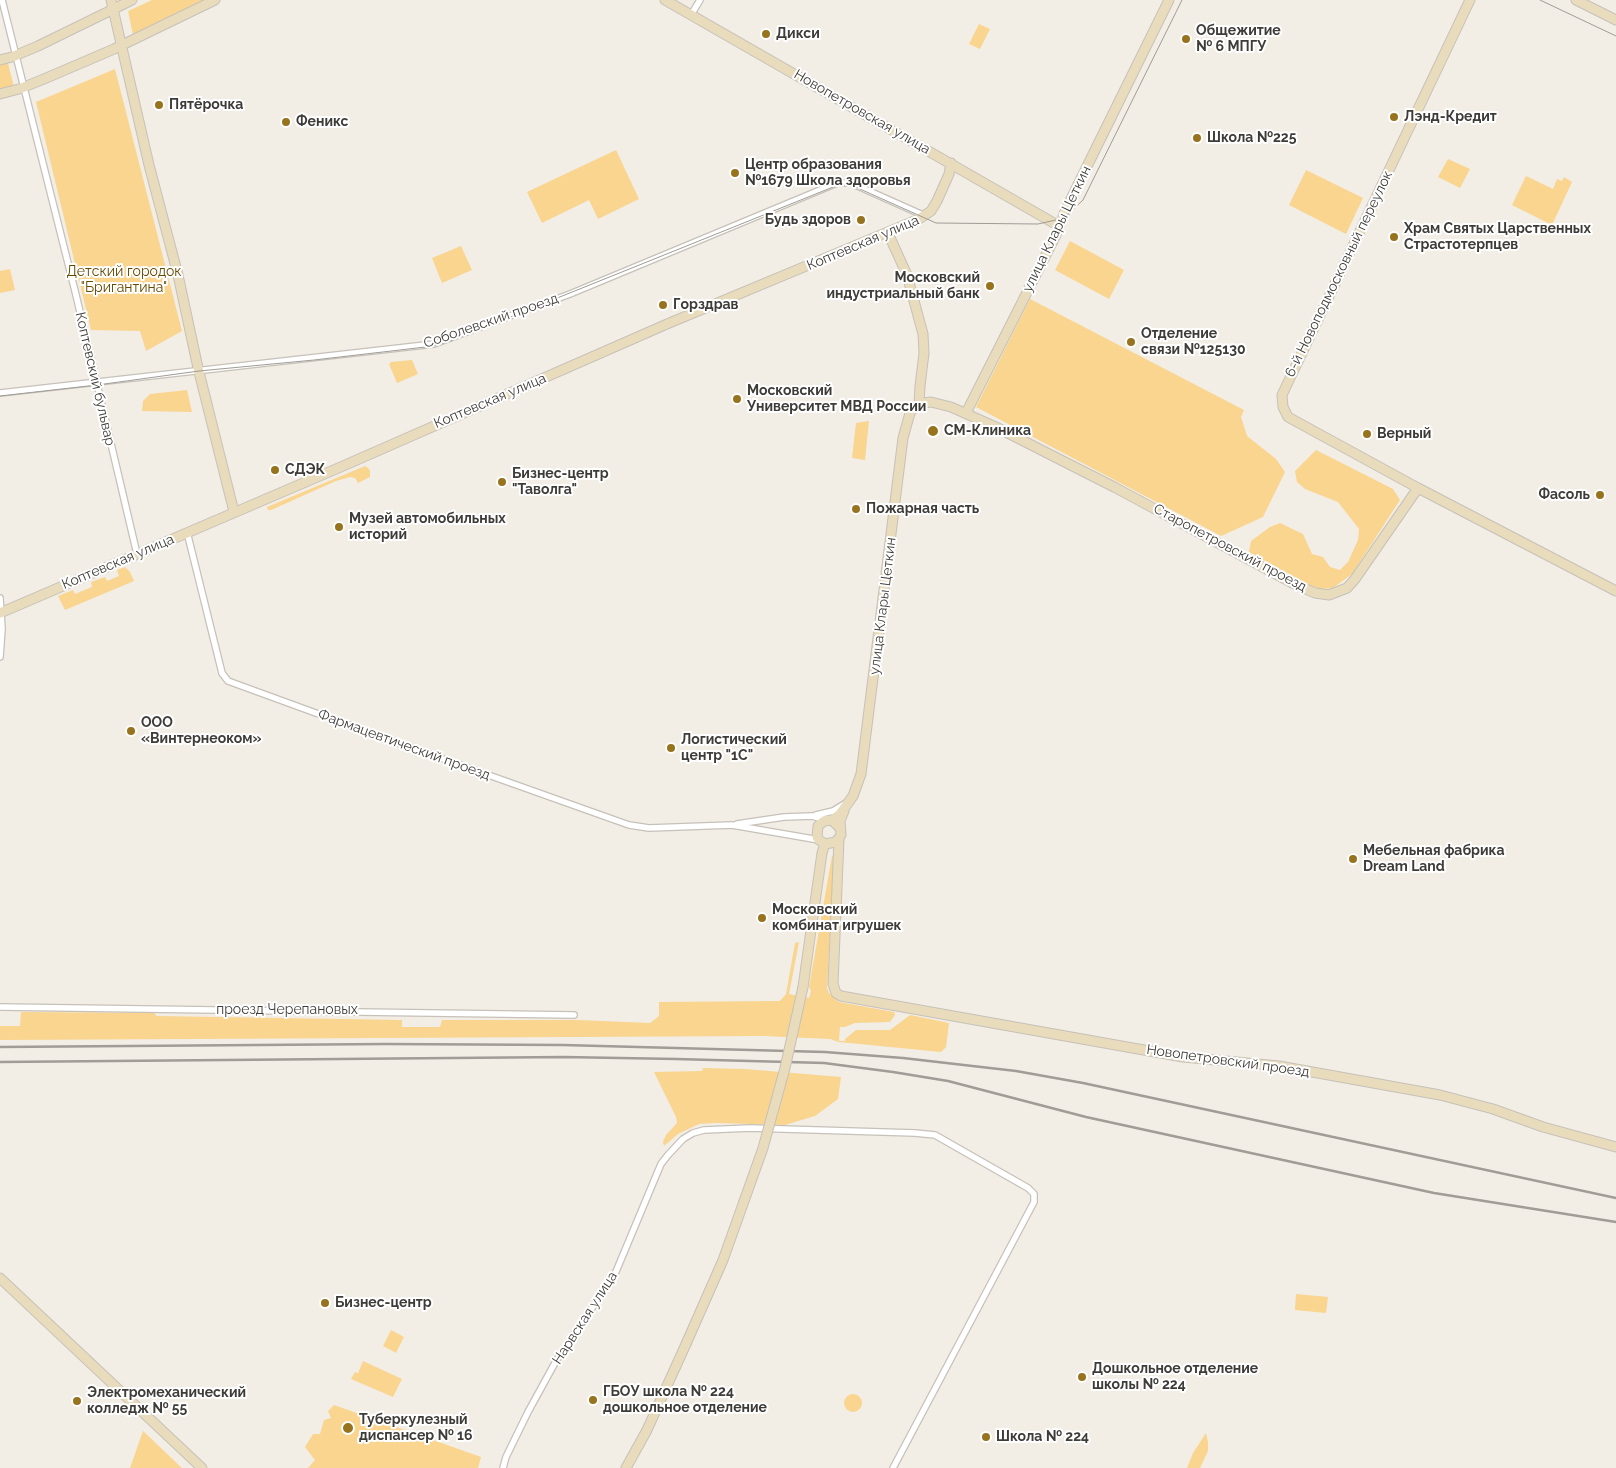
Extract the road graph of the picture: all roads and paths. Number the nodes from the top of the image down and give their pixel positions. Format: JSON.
{"nodes":[{"id":1,"x":2,"y":0,"type":"edge"},
{"id":2,"x":132,"y":0,"type":"edge"},
{"id":3,"x":215,"y":0,"type":"edge"},
{"id":4,"x":665,"y":0,"type":"edge"},
{"id":5,"x":700,"y":0,"type":"edge"},
{"id":6,"x":1169,"y":0,"type":"edge"},
{"id":7,"x":1470,"y":0,"type":"edge"},
{"id":8,"x":1576,"y":0,"type":"edge"},
{"id":9,"x":112,"y":4,"type":"edge"},
{"id":10,"x":691,"y":15,"type":"junction"},
{"id":11,"x":1616,"y":20,"type":"edge"},
{"id":12,"x":121,"y":45,"type":"junction"},
{"id":13,"x":16,"y":56,"type":"junction"},
{"id":14,"x":0,"y":60,"type":"edge"},
{"id":15,"x":24,"y":87,"type":"junction"},
{"id":16,"x":0,"y":94,"type":"edge"},
{"id":17,"x":951,"y":162,"type":"junction"},
{"id":18,"x":925,"y":216,"type":"junction"},
{"id":19,"x":1059,"y":226,"type":"junction"},
{"id":20,"x":888,"y":233,"type":"junction"},
{"id":21,"x":199,"y":370,"type":"junction"},
{"id":22,"x":96,"y":383,"type":"junction"},
{"id":23,"x":0,"y":393,"type":"edge"},
{"id":24,"x":920,"y":405,"type":"junction"},
{"id":25,"x":966,"y":413,"type":"junction"},
{"id":26,"x":1418,"y":488,"type":"junction"},
{"id":27,"x":234,"y":512,"type":"junction"},
{"id":28,"x":187,"y":532,"type":"junction"},
{"id":29,"x":137,"y":554,"type":"junction"},
{"id":30,"x":1616,"y":591,"type":"edge"},
{"id":31,"x":0,"y":598,"type":"edge"},
{"id":32,"x":0,"y":613,"type":"edge"},
{"id":33,"x":0,"y":657,"type":"edge"},
{"id":34,"x":853,"y":796,"type":"junction"},
{"id":35,"x":845,"y":808,"type":"junction"},
{"id":36,"x":812,"y":816,"type":"junction"},
{"id":37,"x":830,"y":820,"type":"junction"},
{"id":38,"x":732,"y":825,"type":"junction"},
{"id":39,"x":840,"y":828,"type":"junction"},
{"id":40,"x":839,"y":839,"type":"junction"},
{"id":41,"x":822,"y":842,"type":"junction"},
{"id":42,"x":0,"y":1007,"type":"edge"},
{"id":43,"x":574,"y":1015,"type":"dead end"},
{"id":44,"x":1616,"y":1146,"type":"edge"},
{"id":45,"x":0,"y":1278,"type":"edge"},
{"id":46,"x":202,"y":1468,"type":"edge"},
{"id":47,"x":503,"y":1468,"type":"edge"},
{"id":48,"x":626,"y":1468,"type":"edge"},
{"id":49,"x":893,"y":1468,"type":"edge"}],
"edges":[{"from":1,"to":13,"type":"street","name":"Коптевский бульвар"},
{"from":2,"to":9,"type":"street"},
{"from":3,"to":12,"type":"street"},
{"from":4,"to":10,"type":"street","name":"Новопетровская улица"},
{"from":5,"to":10,"type":"street"},
{"from":6,"to":19,"type":"street","name":"улица Клары Цеткин"},
{"from":7,"to":26,"type":"street","name":"6-й Новоподмосковный переулок"},
{"from":8,"to":11,"type":"street"},
{"from":9,"to":12,"type":"street"},
{"from":9,"to":13,"type":"street"},
{"from":10,"to":17,"type":"street","name":"Новопетровская улица"},
{"from":12,"to":15,"type":"street"},
{"from":12,"to":21,"type":"street"},
{"from":13,"to":14,"type":"street"},
{"from":13,"to":15,"type":"street","name":"Коптевский бульвар"},
{"from":15,"to":16,"type":"street"},
{"from":15,"to":22,"type":"street","name":"Коптевский бульвар"},
{"from":17,"to":18,"type":"street","name":"Коптевская улица"},
{"from":17,"to":19,"type":"street","name":"Новопетровская улица"},
{"from":18,"to":20,"type":"street","name":"Коптевская улица"},
{"from":18,"to":21,"type":"street","name":"Соболевский проезд"},
{"from":19,"to":25,"type":"street","name":"улица Клары Цеткин"},
{"from":20,"to":24,"type":"street"},
{"from":20,"to":27,"type":"street","name":"Коптевская улица"},
{"from":21,"to":22,"type":"street","name":"Соболевский проезд"},
{"from":21,"to":27,"type":"street"},
{"from":22,"to":23,"type":"street","name":"Соболевский проезд"},
{"from":22,"to":29,"type":"street","name":"Коптевский бульвар"},
{"from":24,"to":25,"type":"street"},
{"from":24,"to":34,"type":"street","name":"улица Клары Цеткин"},
{"from":25,"to":26,"type":"street","name":"Старопетровский проезд"},
{"from":26,"to":30,"type":"street"},
{"from":27,"to":28,"type":"street","name":"Коптевская улица"},
{"from":28,"to":29,"type":"street","name":"Коптевская улица"},
{"from":28,"to":38,"type":"street","name":"Фармацевтический проезд"},
{"from":29,"to":32,"type":"street","name":"Коптевская улица"},
{"from":31,"to":32,"type":"street"},
{"from":32,"to":33,"type":"street"},
{"from":34,"to":35,"type":"street","name":"улица Клары Цеткин"},
{"from":34,"to":36,"type":"street","name":"Фармацевтический проезд"},
{"from":35,"to":37,"type":"street","name":"улица Клары Цеткин"},
{"from":35,"to":39,"type":"street","name":"улица Клары Цеткин"},
{"from":36,"to":37,"type":"street","name":"Фармацевтический проезд"},
{"from":36,"to":38,"type":"street","name":"Фармацевтический проезд"},
{"from":37,"to":39,"type":"street"},
{"from":37,"to":41,"type":"street"},
{"from":38,"to":41,"type":"street","name":"Фармацевтический проезд"},
{"from":39,"to":40,"type":"street"},
{"from":40,"to":41,"type":"street"},
{"from":40,"to":44,"type":"street","name":"Новопетровский проезд"},
{"from":41,"to":48,"type":"street","bridge":true},
{"from":42,"to":43,"type":"street","name":"проезд Черепановых"},
{"from":45,"to":46,"type":"street"},
{"from":47,"to":49,"type":"street","name":"Нарвская улица"}]}
